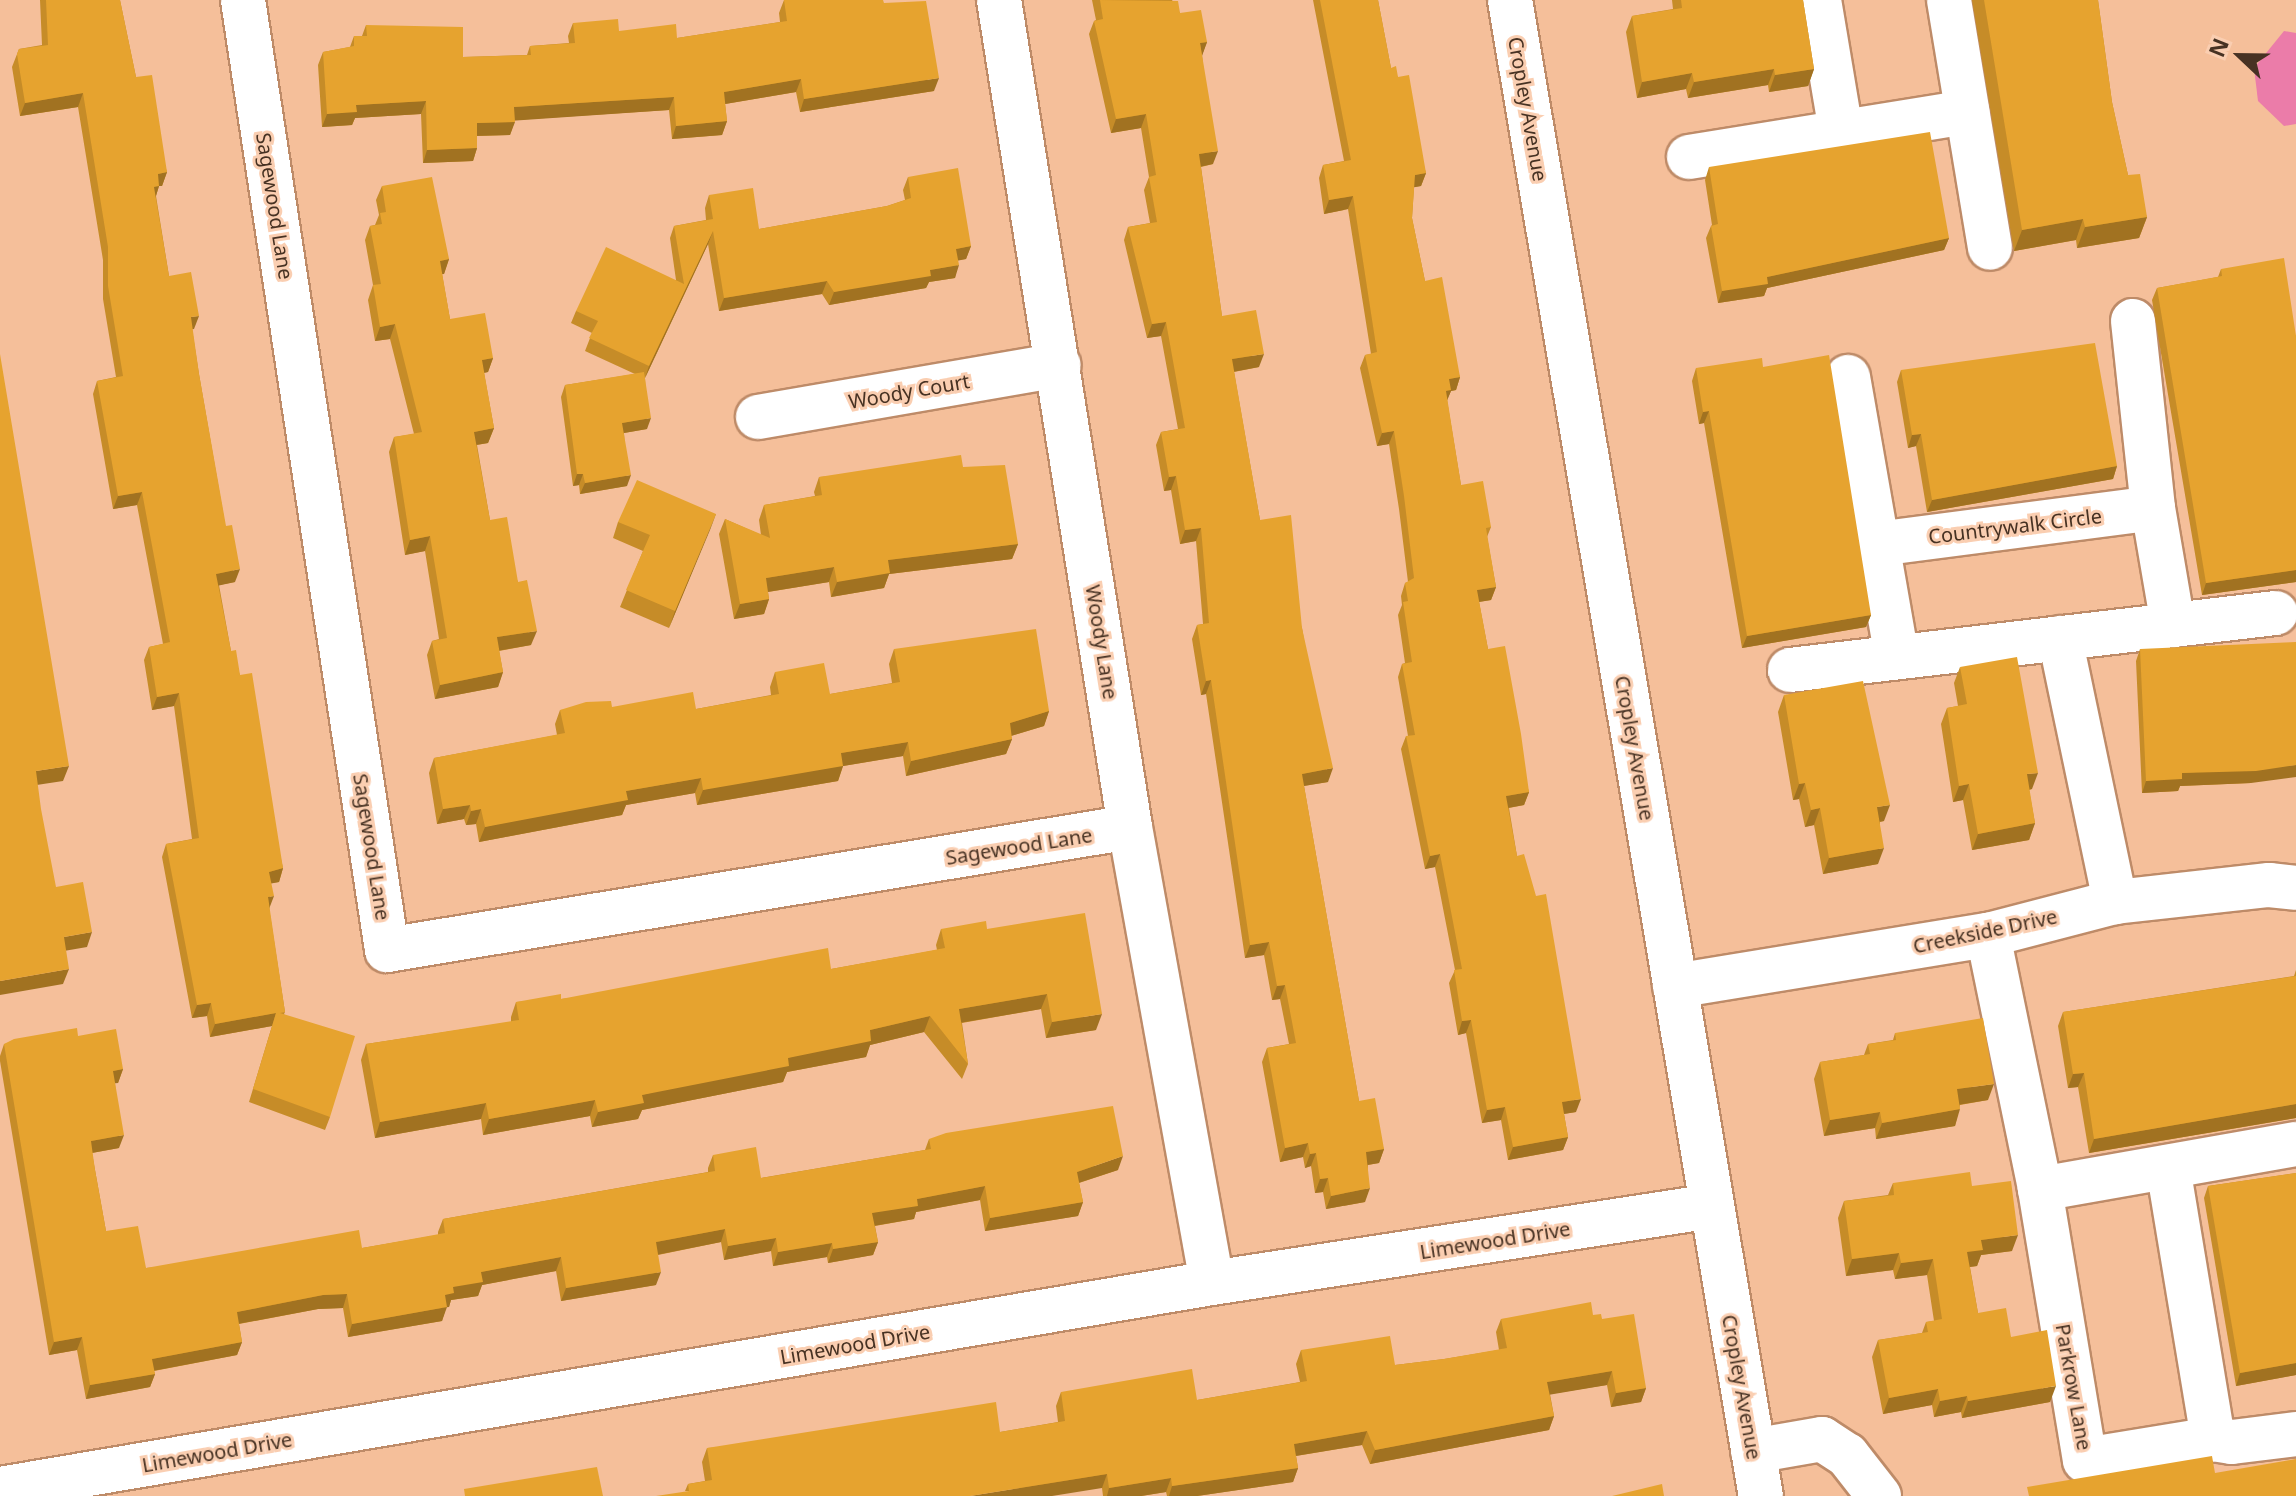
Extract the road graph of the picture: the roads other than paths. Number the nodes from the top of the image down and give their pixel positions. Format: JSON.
{"nodes":[{"id":1,"x":243,"y":0,"type":"edge"},
{"id":2,"x":999,"y":0,"type":"edge"},
{"id":3,"x":1510,"y":0,"type":"edge"},
{"id":4,"x":1819,"y":0,"type":"edge"},
{"id":5,"x":1949,"y":0,"type":"edge"},
{"id":6,"x":1967,"y":112,"type":"junction"},
{"id":7,"x":1841,"y":132,"type":"junction"},
{"id":8,"x":1689,"y":157,"type":"dead end"},
{"id":9,"x":1990,"y":248,"type":"dead end"},
{"id":10,"x":2133,"y":321,"type":"dead end"},
{"id":11,"x":1059,"y":365,"type":"junction"},
{"id":12,"x":1848,"y":377,"type":"dead end"},
{"id":13,"x":758,"y":417,"type":"dead end"},
{"id":14,"x":2153,"y":508,"type":"junction"},
{"id":15,"x":1877,"y":544,"type":"junction"},
{"id":16,"x":2276,"y":613,"type":"dead end"},
{"id":17,"x":2173,"y":625,"type":"junction"},
{"id":18,"x":2060,"y":638,"type":"junction"},
{"id":19,"x":1897,"y":657,"type":"junction"},
{"id":20,"x":1790,"y":670,"type":"dead end"},
{"id":21,"x":1130,"y":827,"type":"junction"},
{"id":22,"x":2296,"y":888,"type":"edge"},
{"id":23,"x":2115,"y":902,"type":"junction"},
{"id":24,"x":1988,"y":935,"type":"junction"},
{"id":25,"x":1675,"y":986,"type":"junction"},
{"id":26,"x":2296,"y":1144,"type":"edge"},
{"id":27,"x":2168,"y":1167,"type":"junction"},
{"id":28,"x":2040,"y":1189,"type":"junction"},
{"id":29,"x":1712,"y":1206,"type":"junction"},
{"id":30,"x":1212,"y":1283,"type":"junction"},
{"id":31,"x":2296,"y":1434,"type":"edge"},
{"id":32,"x":2213,"y":1439,"type":"junction"},
{"id":33,"x":1753,"y":1451,"type":"junction"},
{"id":34,"x":0,"y":1489,"type":"edge"},
{"id":35,"x":1761,"y":1496,"type":"edge"},
{"id":36,"x":1879,"y":1496,"type":"edge"}],
"edges":[{"from":1,"to":21,"type":"street","name":"Sagewood Lane"},
{"from":2,"to":11,"type":"street","name":"Woody Lane"},
{"from":3,"to":25,"type":"street","name":"Cropley Avenue"},
{"from":4,"to":7,"type":"street"},
{"from":5,"to":6,"type":"street"},
{"from":6,"to":7,"type":"street"},
{"from":6,"to":9,"type":"street"},
{"from":7,"to":8,"type":"street"},
{"from":10,"to":14,"type":"street"},
{"from":11,"to":13,"type":"street","name":"Woody Court"},
{"from":11,"to":21,"type":"street","name":"Woody Lane"},
{"from":12,"to":15,"type":"street"},
{"from":14,"to":15,"type":"street","name":"Countrywalk Circle"},
{"from":14,"to":17,"type":"street"},
{"from":15,"to":19,"type":"street"},
{"from":16,"to":17,"type":"street"},
{"from":17,"to":18,"type":"street"},
{"from":18,"to":19,"type":"street"},
{"from":18,"to":23,"type":"street"},
{"from":19,"to":20,"type":"street"},
{"from":21,"to":30,"type":"street","name":"Woody Lane"},
{"from":22,"to":23,"type":"street","name":"Creekside Drive"},
{"from":23,"to":24,"type":"street","name":"Creekside Drive"},
{"from":24,"to":25,"type":"street","name":"Creekside Drive"},
{"from":24,"to":28,"type":"street","name":"Parkrow Lane"},
{"from":25,"to":29,"type":"street","name":"Cropley Avenue"},
{"from":26,"to":27,"type":"street"},
{"from":27,"to":28,"type":"street"},
{"from":27,"to":32,"type":"street"},
{"from":28,"to":32,"type":"street","name":"Parkrow Lane"},
{"from":29,"to":30,"type":"street","name":"Limewood Drive"},
{"from":29,"to":33,"type":"street","name":"Cropley Avenue"},
{"from":30,"to":34,"type":"street","name":"Limewood Drive"},
{"from":31,"to":32,"type":"street","name":"Parkrow Lane"},
{"from":33,"to":35,"type":"street","name":"Cropley Avenue"},
{"from":33,"to":36,"type":"street"}]}
